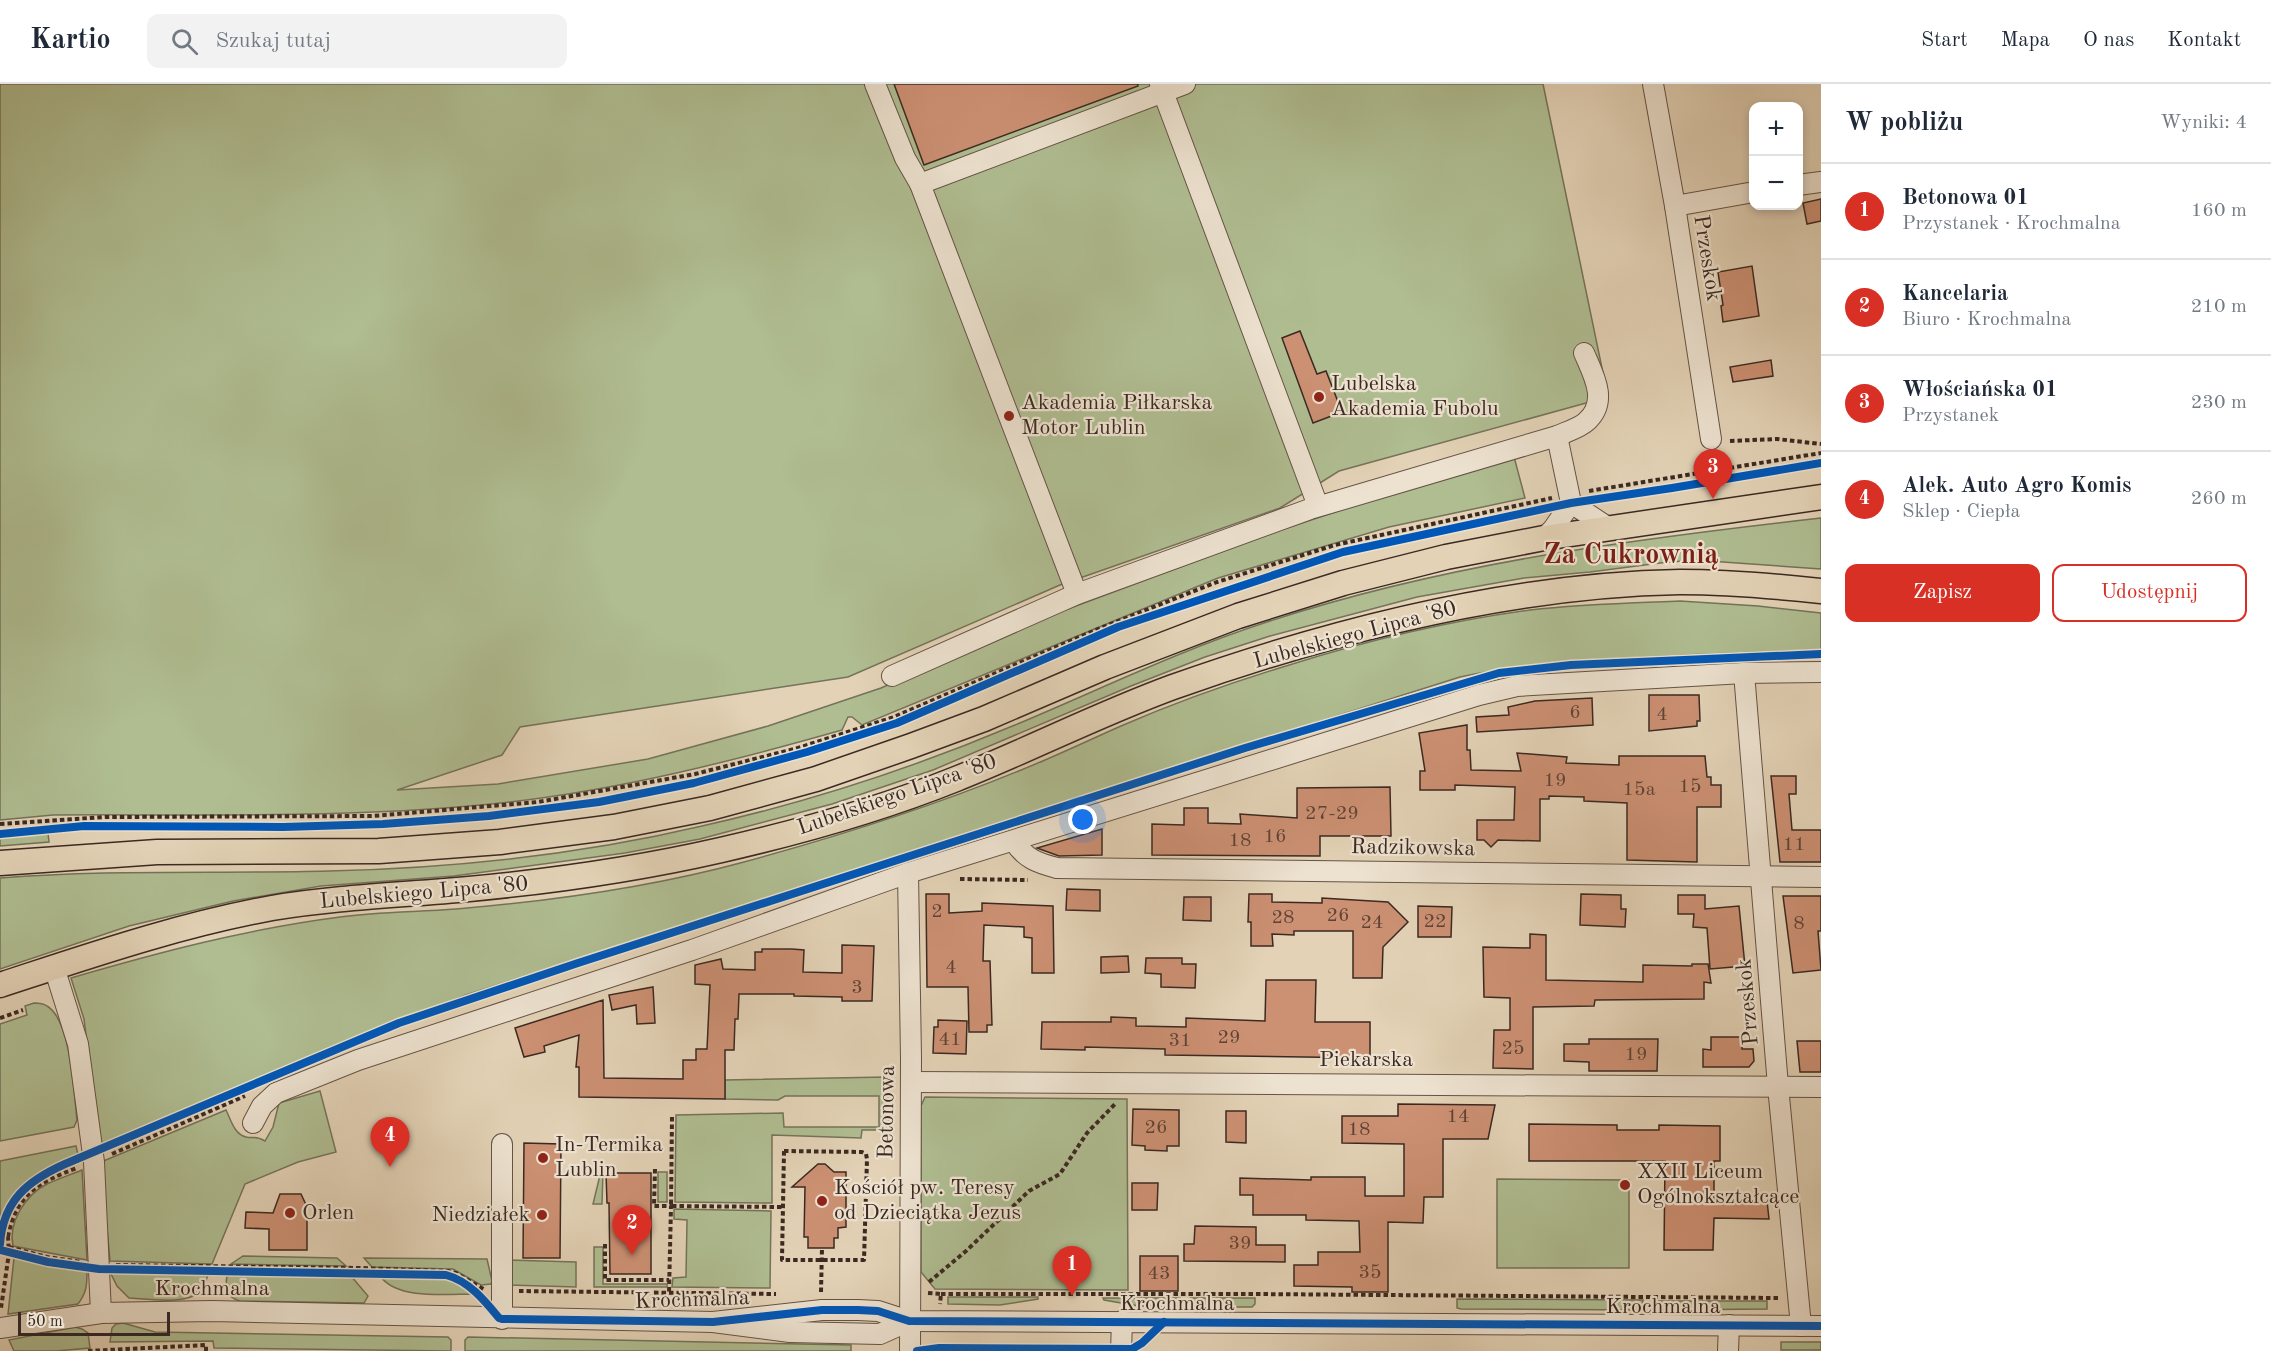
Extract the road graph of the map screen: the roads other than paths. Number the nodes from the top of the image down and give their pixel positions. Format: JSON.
{"nodes":[{"id":1,"x":875,"y":84,"type":"edge"},
{"id":2,"x":1185,"y":84,"type":"edge"},
{"id":3,"x":1653,"y":84,"type":"edge"},
{"id":4,"x":1162,"y":88,"type":"edge"},
{"id":5,"x":1821,"y":182,"type":"edge"},
{"id":6,"x":920,"y":184,"type":"junction"},
{"id":7,"x":1803,"y":184,"type":"edge"},
{"id":8,"x":1749,"y":193,"type":"edge"},
{"id":9,"x":1675,"y":206,"type":"junction"},
{"id":10,"x":1584,"y":353,"type":"dead end"},
{"id":11,"x":1557,"y":436,"type":"junction"},
{"id":12,"x":1711,"y":440,"type":"dead end"},
{"id":13,"x":1821,"y":497,"type":"edge"},
{"id":14,"x":1571,"y":503,"type":"junction"},
{"id":15,"x":1318,"y":506,"type":"junction"},
{"id":16,"x":1609,"y":528,"type":"junction"},
{"id":17,"x":1544,"y":538,"type":"junction"},
{"id":18,"x":1821,"y":591,"type":"edge"},
{"id":19,"x":1077,"y":594,"type":"junction"},
{"id":20,"x":1821,"y":672,"type":"edge"},
{"id":21,"x":1744,"y":674,"type":"junction"},
{"id":22,"x":891,"y":676,"type":"dead end"},
{"id":23,"x":1014,"y":841,"type":"junction"},
{"id":24,"x":0,"y":863,"type":"edge"},
{"id":25,"x":908,"y":873,"type":"junction"},
{"id":26,"x":1762,"y":876,"type":"junction"},
{"id":27,"x":1821,"y":877,"type":"edge"},
{"id":28,"x":54,"y":967,"type":"junction"},
{"id":29,"x":0,"y":986,"type":"edge"},
{"id":30,"x":911,"y":1082,"type":"junction"},
{"id":31,"x":1778,"y":1086,"type":"junction"},
{"id":32,"x":1821,"y":1087,"type":"edge"},
{"id":33,"x":253,"y":1123,"type":"dead end"},
{"id":34,"x":502,"y":1144,"type":"dead end"},
{"id":35,"x":101,"y":1313,"type":"junction"},
{"id":36,"x":500,"y":1318,"type":"junction"},
{"id":37,"x":0,"y":1321,"type":"edge"},
{"id":38,"x":909,"y":1321,"type":"junction"},
{"id":39,"x":1122,"y":1321,"type":"junction"},
{"id":40,"x":1729,"y":1325,"type":"junction"},
{"id":41,"x":1801,"y":1326,"type":"junction"},
{"id":42,"x":1821,"y":1326,"type":"edge"},
{"id":43,"x":910,"y":1351,"type":"edge"},
{"id":44,"x":1121,"y":1351,"type":"edge"},
{"id":45,"x":1728,"y":1351,"type":"edge"}],
"edges":[{"from":1,"to":6,"type":"street"},
{"from":2,"to":4,"type":"street"},
{"from":3,"to":9,"type":"street","name":"Przeskok"},
{"from":4,"to":6,"type":"street"},
{"from":4,"to":15,"type":"street"},
{"from":5,"to":7,"type":"street"},
{"from":6,"to":19,"type":"street"},
{"from":8,"to":9,"type":"street"},
{"from":9,"to":12,"type":"street","name":"Przeskok"},
{"from":10,"to":11,"type":"street"},
{"from":11,"to":14,"type":"street"},
{"from":11,"to":15,"type":"street"},
{"from":13,"to":16,"type":"main road","name":"Lubelskiego Lipca '80"},
{"from":14,"to":16,"type":"street"},
{"from":14,"to":17,"type":"street"},
{"from":15,"to":19,"type":"street"},
{"from":16,"to":17,"type":"main road","name":"Lubelskiego Lipca '80"},
{"from":17,"to":24,"type":"main road","name":"Lubelskiego Lipca '80"},
{"from":18,"to":28,"type":"main road","name":"Lubelskiego Lipca '80"},
{"from":19,"to":22,"type":"street"},
{"from":20,"to":21,"type":"street"},
{"from":21,"to":23,"type":"street"},
{"from":21,"to":26,"type":"street","name":"Przeskok"},
{"from":23,"to":25,"type":"street"},
{"from":23,"to":26,"type":"street","name":"Radzikowska"},
{"from":25,"to":30,"type":"street","name":"Betonowa"},
{"from":25,"to":33,"type":"street"},
{"from":26,"to":27,"type":"street","name":"Radzikowska"},
{"from":26,"to":31,"type":"street","name":"Przeskok"},
{"from":28,"to":29,"type":"main road","name":"Lubelskiego Lipca '80"},
{"from":28,"to":35,"type":"street"},
{"from":30,"to":31,"type":"street","name":"Piekarska"},
{"from":30,"to":38,"type":"street","name":"Betonowa"},
{"from":31,"to":32,"type":"street","name":"Piekarska"},
{"from":31,"to":41,"type":"street","name":"Przeskok"},
{"from":34,"to":36,"type":"street"},
{"from":35,"to":36,"type":"street","name":"Krochmalna"},
{"from":35,"to":37,"type":"street","name":"Krochmalna"},
{"from":36,"to":38,"type":"street","name":"Krochmalna"},
{"from":38,"to":39,"type":"street","name":"Krochmalna"},
{"from":38,"to":43,"type":"street","name":"Betonowa"},
{"from":39,"to":40,"type":"street","name":"Krochmalna"},
{"from":39,"to":44,"type":"street"},
{"from":40,"to":41,"type":"street","name":"Krochmalna"},
{"from":40,"to":45,"type":"street"},
{"from":41,"to":42,"type":"street","name":"Krochmalna"}]}
